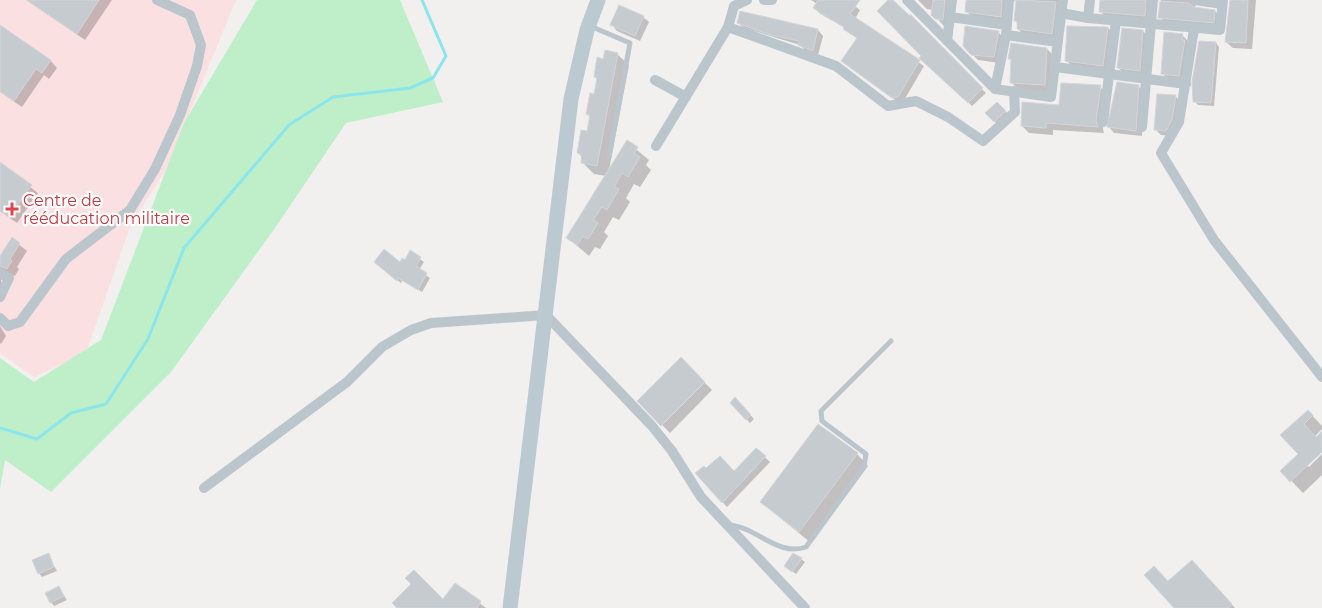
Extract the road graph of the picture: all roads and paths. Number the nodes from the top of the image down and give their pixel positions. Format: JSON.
{"nodes":[{"id":1,"x":157,"y":0,"type":"edge"},
{"id":2,"x":598,"y":0,"type":"edge"},
{"id":3,"x":747,"y":0,"type":"edge"},
{"id":4,"x":764,"y":0,"type":"edge"},
{"id":5,"x":772,"y":0,"type":"edge"},
{"id":6,"x":907,"y":0,"type":"edge"},
{"id":7,"x":952,"y":0,"type":"edge"},
{"id":8,"x":1009,"y":0,"type":"edge"},
{"id":9,"x":1063,"y":0,"type":"edge"},
{"id":10,"x":1090,"y":0,"type":"edge"},
{"id":11,"x":1153,"y":0,"type":"edge"},
{"id":12,"x":1195,"y":0,"type":"edge"},
{"id":13,"x":1223,"y":2,"type":"edge"},
{"id":14,"x":1062,"y":13,"type":"junction"},
{"id":15,"x":950,"y":17,"type":"junction"},
{"id":16,"x":1088,"y":18,"type":"junction"},
{"id":17,"x":1116,"y":21,"type":"junction"},
{"id":18,"x":1151,"y":24,"type":"junction"},
{"id":19,"x":588,"y":26,"type":"junction"},
{"id":20,"x":728,"y":27,"type":"junction"},
{"id":21,"x":1194,"y":29,"type":"junction"},
{"id":22,"x":1006,"y":30,"type":"junction"},
{"id":23,"x":948,"y":41,"type":"junction"},
{"id":24,"x":1058,"y":42,"type":"junction"},
{"id":25,"x":1055,"y":67,"type":"junction"},
{"id":26,"x":1110,"y":74,"type":"junction"},
{"id":27,"x":1146,"y":77,"type":"junction"},
{"id":28,"x":655,"y":80,"type":"dead end"},
{"id":29,"x":1186,"y":84,"type":"junction"},
{"id":30,"x":995,"y":89,"type":"junction"},
{"id":31,"x":1014,"y":91,"type":"junction"},
{"id":32,"x":686,"y":97,"type":"junction"},
{"id":33,"x":1103,"y":122,"type":"dead end"},
{"id":34,"x":1142,"y":127,"type":"dead end"},
{"id":35,"x":656,"y":146,"type":"dead end"},
{"id":36,"x":609,"y":156,"type":"dead end"},
{"id":37,"x":0,"y":273,"type":"edge"},
{"id":38,"x":0,"y":296,"type":"edge"},
{"id":39,"x":546,"y":315,"type":"junction"},
{"id":40,"x":0,"y":318,"type":"edge"},
{"id":41,"x":891,"y":341,"type":"dead end"},
{"id":42,"x":1322,"y":376,"type":"edge"},
{"id":43,"x":204,"y":488,"type":"dead end"},
{"id":44,"x":729,"y":525,"type":"junction"},
{"id":45,"x":510,"y":608,"type":"edge"},
{"id":46,"x":804,"y":608,"type":"edge"}],
"edges":[{"from":1,"to":40,"type":"street"},
{"from":2,"to":19,"type":"main road"},
{"from":3,"to":20,"type":"street"},
{"from":4,"to":5,"type":"street"},
{"from":6,"to":23,"type":"street"},
{"from":7,"to":15,"type":"street"},
{"from":8,"to":22,"type":"street"},
{"from":9,"to":14,"type":"street"},
{"from":10,"to":16,"type":"street"},
{"from":11,"to":18,"type":"street"},
{"from":12,"to":13,"type":"street"},
{"from":13,"to":21,"type":"street"},
{"from":14,"to":16,"type":"street"},
{"from":14,"to":24,"type":"street"},
{"from":15,"to":22,"type":"street"},
{"from":15,"to":23,"type":"street"},
{"from":16,"to":17,"type":"street"},
{"from":17,"to":18,"type":"street"},
{"from":17,"to":26,"type":"street"},
{"from":18,"to":21,"type":"street"},
{"from":18,"to":27,"type":"street"},
{"from":19,"to":36,"type":"lane"},
{"from":19,"to":39,"type":"main road"},
{"from":20,"to":31,"type":"street"},
{"from":20,"to":32,"type":"street"},
{"from":21,"to":29,"type":"street"},
{"from":22,"to":24,"type":"street"},
{"from":22,"to":30,"type":"street"},
{"from":23,"to":30,"type":"street"},
{"from":24,"to":25,"type":"street"},
{"from":25,"to":26,"type":"street"},
{"from":25,"to":31,"type":"street"},
{"from":26,"to":27,"type":"street"},
{"from":26,"to":33,"type":"street"},
{"from":27,"to":29,"type":"street"},
{"from":27,"to":34,"type":"street"},
{"from":28,"to":32,"type":"street"},
{"from":29,"to":42,"type":"street"},
{"from":30,"to":31,"type":"street"},
{"from":32,"to":35,"type":"street"},
{"from":37,"to":38,"type":"street"},
{"from":39,"to":43,"type":"street"},
{"from":39,"to":44,"type":"street"},
{"from":39,"to":45,"type":"main road"},
{"from":41,"to":44,"type":"lane"},
{"from":44,"to":46,"type":"street"}]}
